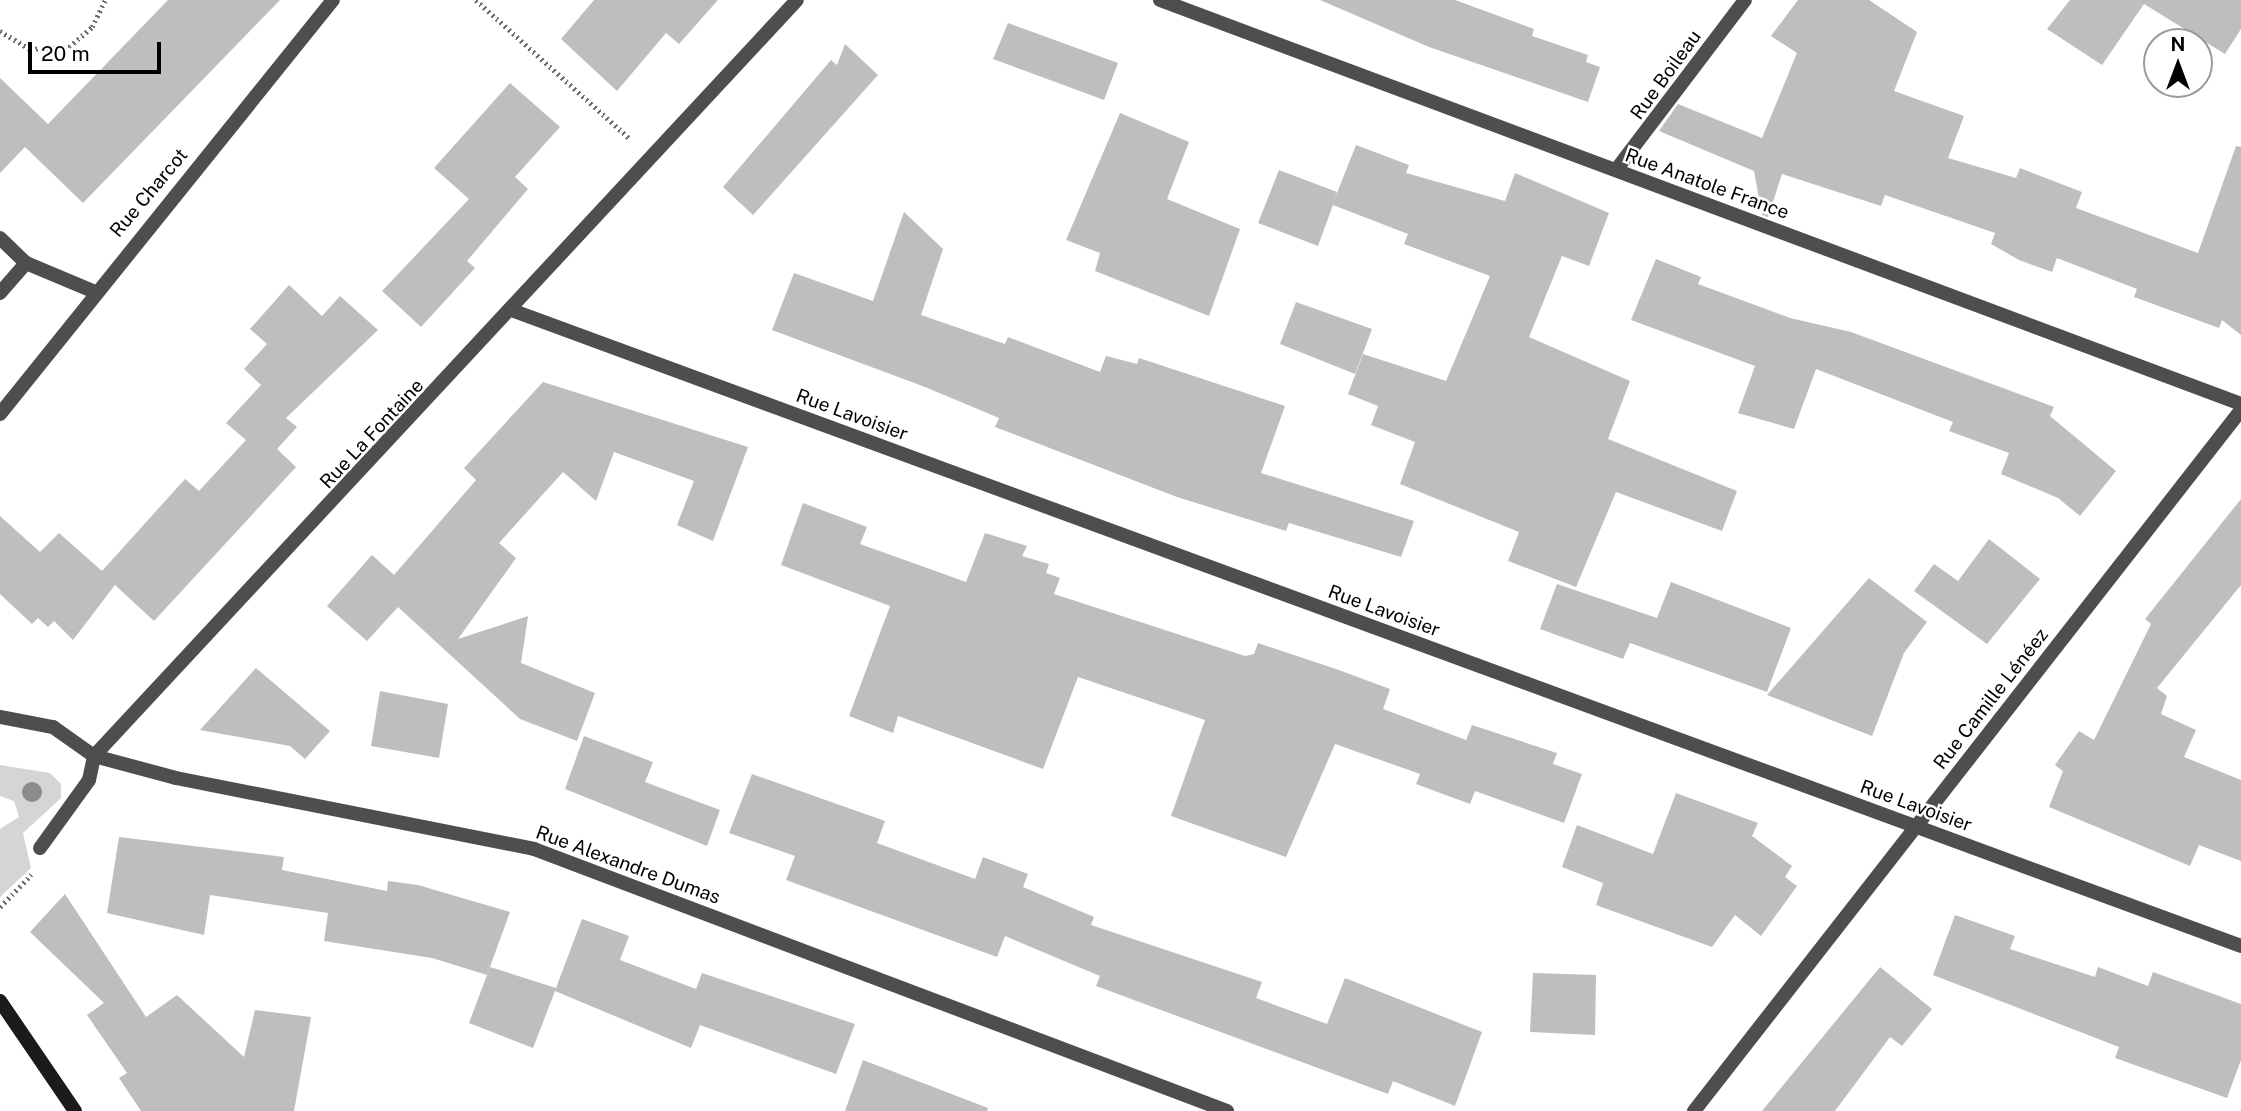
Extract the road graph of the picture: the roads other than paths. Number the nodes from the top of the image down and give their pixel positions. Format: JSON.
{"nodes":[{"id":1,"x":333,"y":0,"type":"edge"},
{"id":2,"x":797,"y":0,"type":"edge"},
{"id":3,"x":1160,"y":0,"type":"edge"},
{"id":4,"x":1745,"y":0,"type":"edge"},
{"id":5,"x":1616,"y":170,"type":"junction"},
{"id":6,"x":0,"y":238,"type":"edge"},
{"id":7,"x":26,"y":263,"type":"junction"},
{"id":8,"x":93,"y":291,"type":"junction"},
{"id":9,"x":0,"y":293,"type":"edge"},
{"id":10,"x":514,"y":311,"type":"junction"},
{"id":11,"x":2241,"y":404,"type":"edge"},
{"id":12,"x":2241,"y":410,"type":"edge"},
{"id":13,"x":0,"y":414,"type":"edge"},
{"id":14,"x":0,"y":718,"type":"edge"},
{"id":15,"x":94,"y":756,"type":"junction"},
{"id":16,"x":1917,"y":826,"type":"junction"},
{"id":17,"x":40,"y":848,"type":"road end"},
{"id":18,"x":2241,"y":946,"type":"edge"},
{"id":19,"x":0,"y":1001,"type":"edge"},
{"id":20,"x":75,"y":1111,"type":"edge"},
{"id":21,"x":1227,"y":1111,"type":"edge"},
{"id":22,"x":1694,"y":1111,"type":"edge"}],
"edges":[{"from":1,"to":8,"type":"street","name":"Rue Charcot"},
{"from":2,"to":10,"type":"street","name":"Rue La Fontaine"},
{"from":3,"to":5,"type":"street","name":"Rue Anatole France"},
{"from":4,"to":5,"type":"street","name":"Rue Boileau"},
{"from":5,"to":11,"type":"street","name":"Rue Anatole France"},
{"from":6,"to":7,"type":"street"},
{"from":7,"to":8,"type":"street"},
{"from":7,"to":9,"type":"street"},
{"from":8,"to":13,"type":"street","name":"Rue Charcot"},
{"from":10,"to":15,"type":"street","name":"Rue La Fontaine"},
{"from":10,"to":16,"type":"street","name":"Rue Lavoisier"},
{"from":12,"to":16,"type":"street","name":"Rue Camille Lénéez"},
{"from":14,"to":15,"type":"street","name":"Rue Alexandre Dumas"},
{"from":15,"to":17,"type":"street","name":"Rue La Fontaine"},
{"from":15,"to":21,"type":"street","name":"Rue Alexandre Dumas"},
{"from":16,"to":18,"type":"street","name":"Rue Lavoisier"},
{"from":16,"to":22,"type":"street","name":"Rue Camille Lénéez"},
{"from":19,"to":20,"type":"main road"}]}
